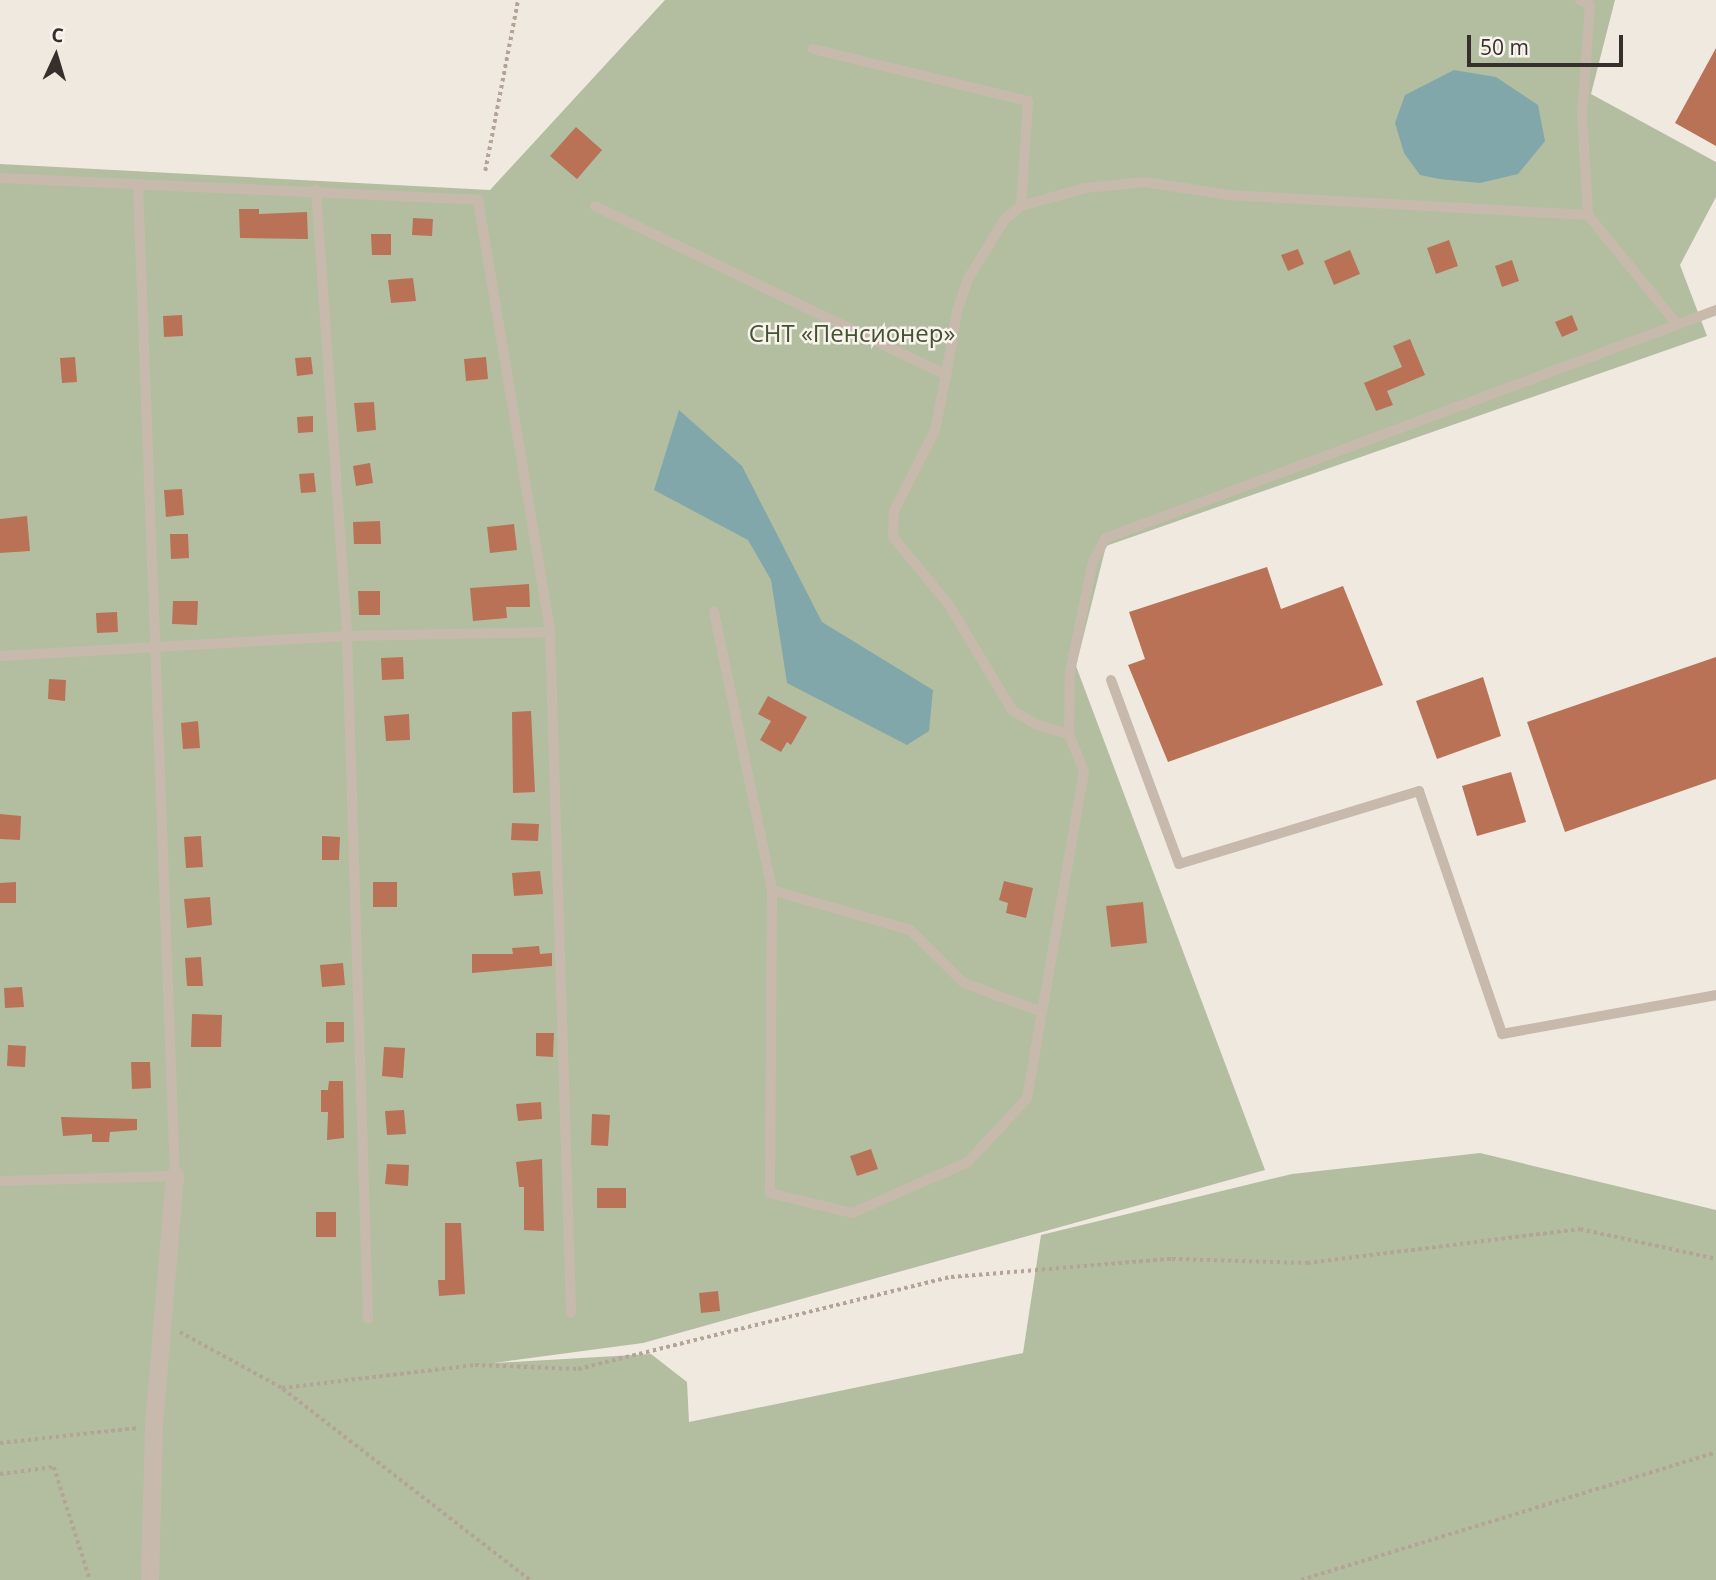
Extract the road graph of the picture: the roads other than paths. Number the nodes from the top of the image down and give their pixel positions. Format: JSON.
{"nodes":[{"id":1,"x":1580,"y":0,"type":"edge"},
{"id":2,"x":813,"y":49,"type":"dead end"},
{"id":3,"x":0,"y":177,"type":"edge"},
{"id":4,"x":138,"y":187,"type":"junction"},
{"id":5,"x":316,"y":190,"type":"junction"},
{"id":6,"x":595,"y":206,"type":"dead end"},
{"id":7,"x":1021,"y":206,"type":"junction"},
{"id":8,"x":1588,"y":215,"type":"junction"},
{"id":9,"x":1716,"y":310,"type":"edge"},
{"id":10,"x":1677,"y":324,"type":"junction"},
{"id":11,"x":946,"y":375,"type":"junction"},
{"id":12,"x":714,"y":612,"type":"dead end"},
{"id":13,"x":550,"y":632,"type":"junction"},
{"id":14,"x":347,"y":636,"type":"junction"},
{"id":15,"x":158,"y":650,"type":"junction"},
{"id":16,"x":0,"y":656,"type":"edge"},
{"id":17,"x":1111,"y":680,"type":"dead end"},
{"id":18,"x":1069,"y":734,"type":"junction"},
{"id":19,"x":772,"y":890,"type":"junction"},
{"id":20,"x":1716,"y":995,"type":"edge"},
{"id":21,"x":1042,"y":1012,"type":"junction"},
{"id":22,"x":175,"y":1176,"type":"junction"},
{"id":23,"x":0,"y":1181,"type":"edge"},
{"id":24,"x":571,"y":1313,"type":"dead end"},
{"id":25,"x":368,"y":1319,"type":"dead end"},
{"id":26,"x":149,"y":1580,"type":"edge"}],
"edges":[{"from":1,"to":8,"type":"lane"},
{"from":2,"to":7,"type":"lane"},
{"from":3,"to":4,"type":"lane"},
{"from":4,"to":5,"type":"lane"},
{"from":4,"to":15,"type":"lane"},
{"from":5,"to":13,"type":"lane"},
{"from":5,"to":14,"type":"lane"},
{"from":6,"to":11,"type":"lane"},
{"from":7,"to":8,"type":"lane"},
{"from":7,"to":11,"type":"lane"},
{"from":8,"to":10,"type":"lane"},
{"from":9,"to":10,"type":"lane"},
{"from":10,"to":18,"type":"lane"},
{"from":11,"to":18,"type":"lane"},
{"from":12,"to":19,"type":"lane"},
{"from":13,"to":14,"type":"lane"},
{"from":13,"to":24,"type":"lane"},
{"from":14,"to":15,"type":"lane"},
{"from":14,"to":25,"type":"lane"},
{"from":15,"to":16,"type":"lane"},
{"from":15,"to":22,"type":"lane"},
{"from":17,"to":20,"type":"lane"},
{"from":18,"to":21,"type":"lane"},
{"from":19,"to":21,"type":"lane"},
{"from":19,"to":21,"type":"lane"},
{"from":22,"to":23,"type":"lane"},
{"from":22,"to":26,"type":"street"}]}
